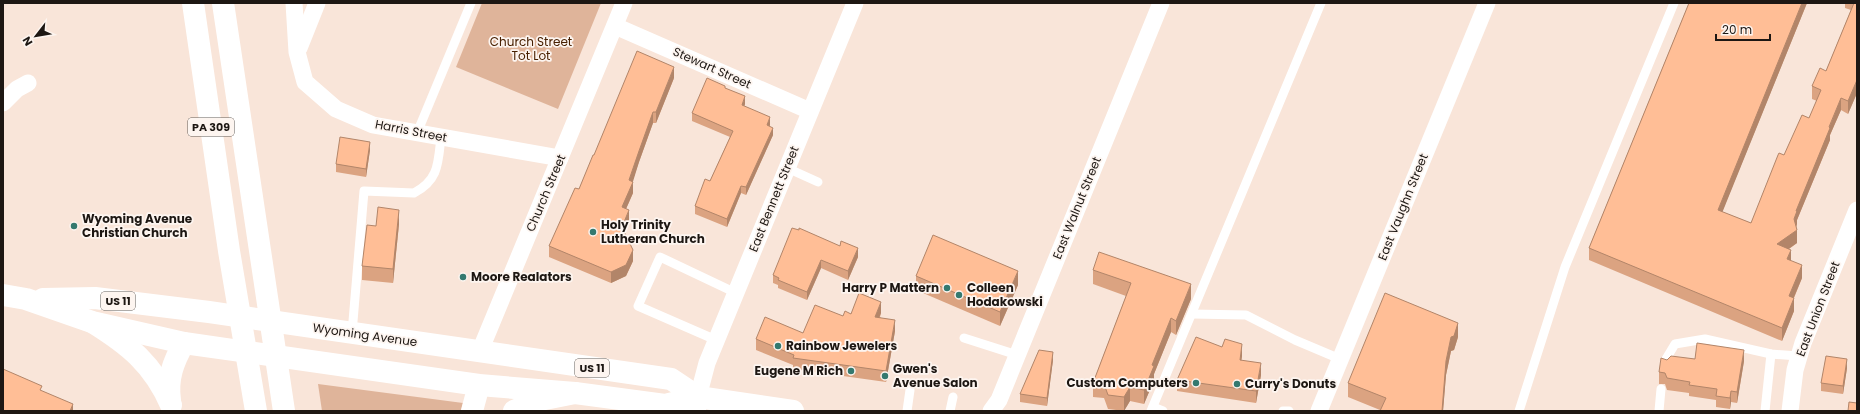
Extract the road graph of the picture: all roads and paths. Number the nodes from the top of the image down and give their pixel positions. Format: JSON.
{"nodes":[{"id":1,"x":193,"y":3,"type":"edge"},
{"id":2,"x":223,"y":3,"type":"edge"},
{"id":3,"x":294,"y":3,"type":"edge"},
{"id":4,"x":317,"y":3,"type":"edge"},
{"id":5,"x":471,"y":3,"type":"edge"},
{"id":6,"x":624,"y":3,"type":"edge"},
{"id":7,"x":855,"y":3,"type":"edge"},
{"id":8,"x":1161,"y":3,"type":"edge"},
{"id":9,"x":1321,"y":3,"type":"edge"},
{"id":10,"x":1487,"y":3,"type":"edge"},
{"id":11,"x":1674,"y":3,"type":"edge"},
{"id":12,"x":615,"y":26,"type":"junction"},
{"id":13,"x":297,"y":52,"type":"junction"},
{"id":14,"x":28,"y":83,"type":"dead end"},
{"id":15,"x":3,"y":103,"type":"edge"},
{"id":16,"x":810,"y":111,"type":"junction"},
{"id":17,"x":418,"y":133,"type":"junction"},
{"id":18,"x":441,"y":137,"type":"junction"},
{"id":19,"x":560,"y":158,"type":"junction"},
{"id":20,"x":787,"y":168,"type":"junction"},
{"id":21,"x":818,"y":182,"type":"dead end"},
{"id":22,"x":1857,"y":210,"type":"edge"},
{"id":23,"x":736,"y":292,"type":"junction"},
{"id":24,"x":3,"y":295,"type":"edge"},
{"id":25,"x":26,"y":299,"type":"junction"},
{"id":26,"x":209,"y":312,"type":"junction"},
{"id":27,"x":1192,"y":314,"type":"junction"},
{"id":28,"x":92,"y":322,"type":"junction"},
{"id":29,"x":352,"y":333,"type":"junction"},
{"id":30,"x":964,"y":338,"type":"dead end"},
{"id":31,"x":716,"y":340,"type":"junction"},
{"id":32,"x":184,"y":343,"type":"junction"},
{"id":33,"x":480,"y":352,"type":"junction"},
{"id":34,"x":1771,"y":354,"type":"junction"},
{"id":35,"x":1017,"y":355,"type":"junction"},
{"id":36,"x":1798,"y":356,"type":"junction"},
{"id":37,"x":1340,"y":359,"type":"junction"},
{"id":38,"x":1665,"y":366,"type":"edge"},
{"id":39,"x":479,"y":385,"type":"junction"},
{"id":40,"x":1661,"y":389,"type":"dead end"},
{"id":41,"x":910,"y":390,"type":"dead end"},
{"id":42,"x":575,"y":393,"type":"junction"},
{"id":43,"x":953,"y":397,"type":"dead end"},
{"id":44,"x":697,"y":404,"type":"edge"},
{"id":45,"x":172,"y":408,"type":"edge"},
{"id":46,"x":1152,"y":409,"type":"edge"},
{"id":47,"x":256,"y":411,"type":"edge"},
{"id":48,"x":284,"y":411,"type":"edge"},
{"id":49,"x":472,"y":411,"type":"edge"},
{"id":50,"x":514,"y":411,"type":"edge"},
{"id":51,"x":793,"y":411,"type":"edge"},
{"id":52,"x":907,"y":411,"type":"edge"},
{"id":53,"x":950,"y":411,"type":"edge"},
{"id":54,"x":991,"y":411,"type":"edge"},
{"id":55,"x":1163,"y":411,"type":"edge"},
{"id":56,"x":1283,"y":411,"type":"edge"},
{"id":57,"x":1289,"y":411,"type":"edge"},
{"id":58,"x":1319,"y":411,"type":"edge"},
{"id":59,"x":1519,"y":411,"type":"edge"},
{"id":60,"x":1658,"y":411,"type":"edge"},
{"id":61,"x":1765,"y":411,"type":"edge"},
{"id":62,"x":1790,"y":411,"type":"edge"}],
"edges":[{"from":1,"to":47,"type":"main road","number":"PA 309"},
{"from":2,"to":48,"type":"main road","number":"PA 309"},
{"from":3,"to":13,"type":"street","name":"Harris Street"},
{"from":4,"to":13,"type":"street"},
{"from":5,"to":17,"type":"lane"},
{"from":6,"to":12,"type":"street","name":"Church Street"},
{"from":7,"to":16,"type":"street","name":"East Bennett Street"},
{"from":8,"to":35,"type":"street","name":"East Walnut Street"},
{"from":9,"to":27,"type":"lane"},
{"from":10,"to":37,"type":"street","name":"East Vaughn Street"},
{"from":11,"to":59,"type":"lane"},
{"from":12,"to":16,"type":"street","name":"Stewart Street"},
{"from":12,"to":19,"type":"street","name":"Church Street"},
{"from":13,"to":17,"type":"street","name":"Harris Street"},
{"from":14,"to":15,"type":"street"},
{"from":16,"to":20,"type":"street","name":"East Bennett Street"},
{"from":17,"to":18,"type":"street","name":"Harris Street"},
{"from":18,"to":19,"type":"street","name":"Harris Street"},
{"from":18,"to":29,"type":"lane"},
{"from":19,"to":33,"type":"street","name":"Church Street"},
{"from":20,"to":21,"type":"lane"},
{"from":20,"to":23,"type":"street","name":"East Bennett Street"},
{"from":22,"to":36,"type":"street","name":"East Union Street"},
{"from":23,"to":31,"type":"street","name":"East Bennett Street"},
{"from":23,"to":31,"type":"lane"},
{"from":24,"to":25,"type":"main road","name":"Wyoming Avenue","number":"US 11"},
{"from":25,"to":26,"type":"main road","name":"Wyoming Avenue","number":"US 11"},
{"from":25,"to":28,"type":"main road","name":"Wyoming Avenue","number":"US 11"},
{"from":26,"to":29,"type":"main road","name":"Wyoming Avenue","number":"US 11"},
{"from":26,"to":32,"type":"main road"},
{"from":27,"to":37,"type":"lane"},
{"from":27,"to":46,"type":"lane"},
{"from":28,"to":32,"type":"main road","name":"Wyoming Avenue","number":"US 11"},
{"from":28,"to":45,"type":"main road"},
{"from":29,"to":33,"type":"main road","name":"Wyoming Avenue","number":"US 11"},
{"from":30,"to":35,"type":"lane"},
{"from":31,"to":44,"type":"street","name":"East Bennett Street"},
{"from":32,"to":39,"type":"main road","name":"Wyoming Avenue","number":"US 11"},
{"from":32,"to":45,"type":"main road"},
{"from":33,"to":39,"type":"main road","name":"Church Street"},
{"from":33,"to":44,"type":"main road","name":"Wyoming Avenue","number":"US 11"},
{"from":34,"to":36,"type":"lane"},
{"from":34,"to":38,"type":"lane"},
{"from":34,"to":61,"type":"lane"},
{"from":35,"to":54,"type":"street","name":"East Walnut Street"},
{"from":36,"to":62,"type":"street","name":"East Union Street"},
{"from":37,"to":58,"type":"street","name":"East Vaughn Street"},
{"from":39,"to":42,"type":"main road","name":"Wyoming Avenue","number":"US 11"},
{"from":39,"to":49,"type":"main road","name":"Church Street"},
{"from":40,"to":60,"type":"lane"},
{"from":41,"to":52,"type":"lane"},
{"from":42,"to":44,"type":"main road","name":"Wyoming Avenue","number":"US 11"},
{"from":42,"to":50,"type":"main road"},
{"from":43,"to":53,"type":"lane"},
{"from":44,"to":51,"type":"main road","name":"Wyoming Avenue","number":"US 11"},
{"from":46,"to":55,"type":"lane"},
{"from":56,"to":57,"type":"lane"}]}
